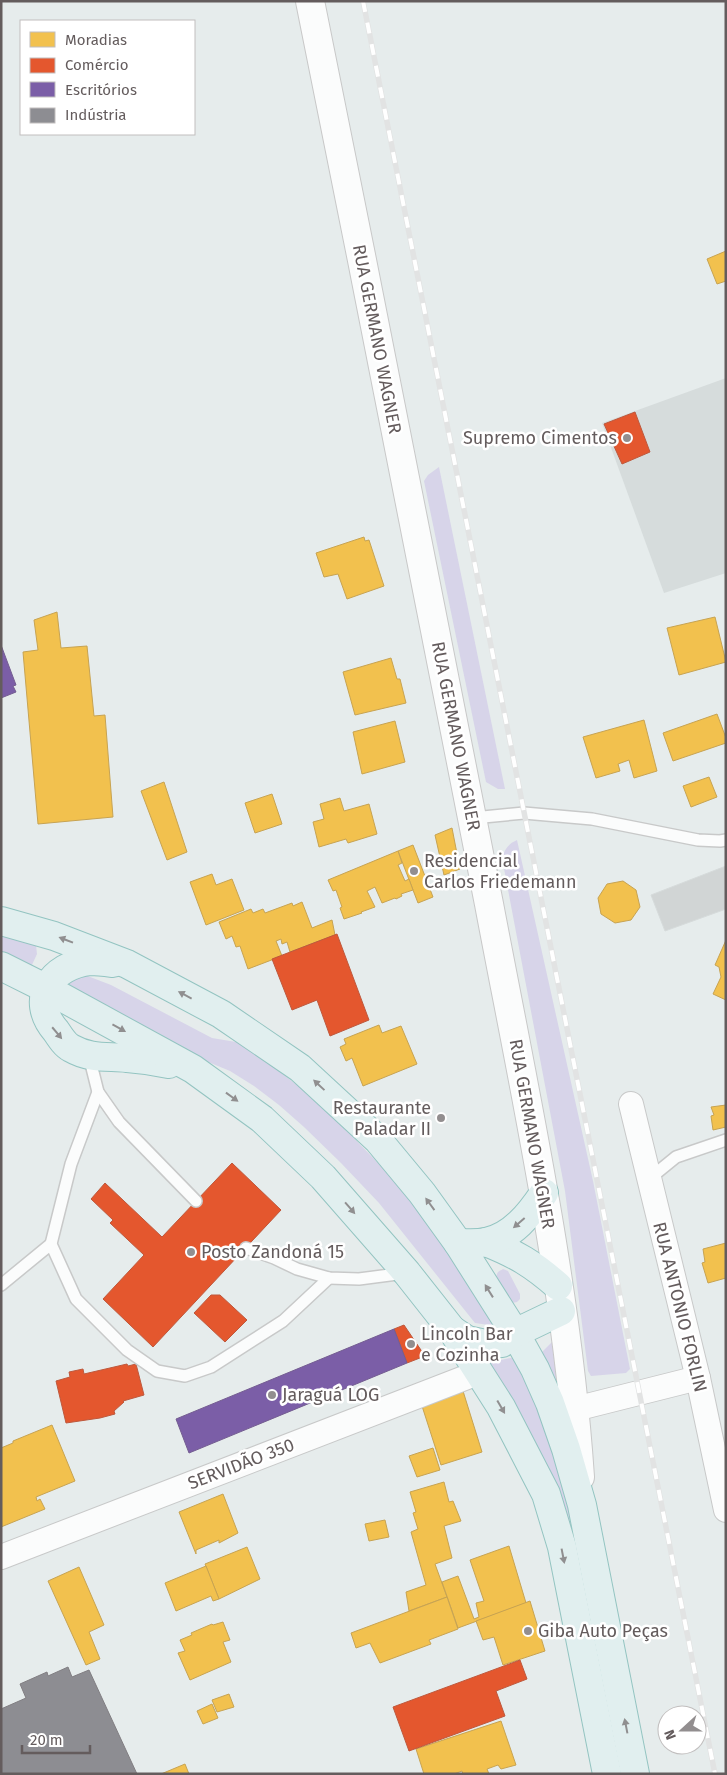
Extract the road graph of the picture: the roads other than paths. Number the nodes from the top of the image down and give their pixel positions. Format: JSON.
{"nodes":[{"id":1,"x":310,"y":1,"type":"edge"},
{"id":2,"x":473,"y":818,"type":"junction"},
{"id":3,"x":726,"y":840,"type":"edge"},
{"id":4,"x":1,"y":921,"type":"edge"},
{"id":5,"x":128,"y":964,"type":"junction"},
{"id":6,"x":1,"y":966,"type":"edge"},
{"id":7,"x":46,"y":988,"type":"junction"},
{"id":8,"x":89,"y":1056,"type":"junction"},
{"id":9,"x":193,"y":1069,"type":"junction"},
{"id":10,"x":98,"y":1092,"type":"junction"},
{"id":11,"x":631,"y":1104,"type":"dead end"},
{"id":12,"x":726,"y":1140,"type":"edge"},
{"id":13,"x":649,"y":1179,"type":"junction"},
{"id":14,"x":544,"y":1193,"type":"junction"},
{"id":15,"x":196,"y":1201,"type":"dead end"},
{"id":16,"x":486,"y":1242,"type":"junction"},
{"id":17,"x":458,"y":1243,"type":"junction"},
{"id":18,"x":51,"y":1244,"type":"junction"},
{"id":19,"x":246,"y":1248,"type":"dead end"},
{"id":20,"x":407,"y":1273,"type":"junction"},
{"id":21,"x":329,"y":1278,"type":"junction"},
{"id":22,"x":1,"y":1285,"type":"edge"},
{"id":23,"x":560,"y":1298,"type":"junction"},
{"id":24,"x":452,"y":1330,"type":"junction"},
{"id":25,"x":515,"y":1333,"type":"junction"},
{"id":26,"x":480,"y":1372,"type":"junction"},
{"id":27,"x":698,"y":1378,"type":"junction"},
{"id":28,"x":575,"y":1409,"type":"junction"},
{"id":29,"x":582,"y":1505,"type":"junction"},
{"id":30,"x":726,"y":1510,"type":"edge"},
{"id":31,"x":1,"y":1556,"type":"edge"},
{"id":32,"x":607,"y":1774,"type":"edge"},
{"id":33,"x":635,"y":1774,"type":"edge"}],
"edges":[{"from":1,"to":2,"type":"street","name":"RUA GERMANO WAGNER"},
{"from":2,"to":3,"type":"lane"},
{"from":2,"to":14,"type":"street","name":"RUA GERMANO WAGNER"},
{"from":5,"to":4,"type":"highway","one_way":true},
{"from":5,"to":7,"type":"highway"},
{"from":17,"to":5,"type":"highway","one_way":true},
{"from":6,"to":7,"type":"highway"},
{"from":7,"to":8,"type":"highway","one_way":true},
{"from":7,"to":9,"type":"highway","one_way":true},
{"from":8,"to":9,"type":"highway"},
{"from":8,"to":10,"type":"lane"},
{"from":9,"to":20,"type":"highway","one_way":true},
{"from":10,"to":15,"type":"lane"},
{"from":10,"to":18,"type":"lane"},
{"from":11,"to":13,"type":"street","name":"RUA ANTONIO FORLIN"},
{"from":12,"to":13,"type":"lane"},
{"from":13,"to":27,"type":"street","name":"RUA ANTONIO FORLIN"},
{"from":14,"to":16,"type":"highway","one_way":true},
{"from":14,"to":23,"type":"street","name":"RUA GERMANO WAGNER"},
{"from":16,"to":17,"type":"highway"},
{"from":16,"to":23,"type":"highway"},
{"from":25,"to":17,"type":"highway","one_way":true},
{"from":18,"to":21,"type":"lane"},
{"from":18,"to":22,"type":"lane"},
{"from":19,"to":21,"type":"lane"},
{"from":20,"to":21,"type":"lane"},
{"from":20,"to":24,"type":"highway"},
{"from":23,"to":25,"type":"highway"},
{"from":23,"to":28,"type":"street","name":"RUA GERMANO WAGNER"},
{"from":24,"to":25,"type":"highway"},
{"from":24,"to":26,"type":"highway"},
{"from":25,"to":29,"type":"highway"},
{"from":26,"to":31,"type":"street","name":"SERVIDÃO 350"},
{"from":26,"to":32,"type":"highway","one_way":true},
{"from":27,"to":28,"type":"street"},
{"from":27,"to":30,"type":"street","name":"RUA ANTONIO FORLIN"},
{"from":28,"to":29,"type":"street","name":"RUA GERMANO WAGNER"},
{"from":33,"to":29,"type":"highway","one_way":true}]}
